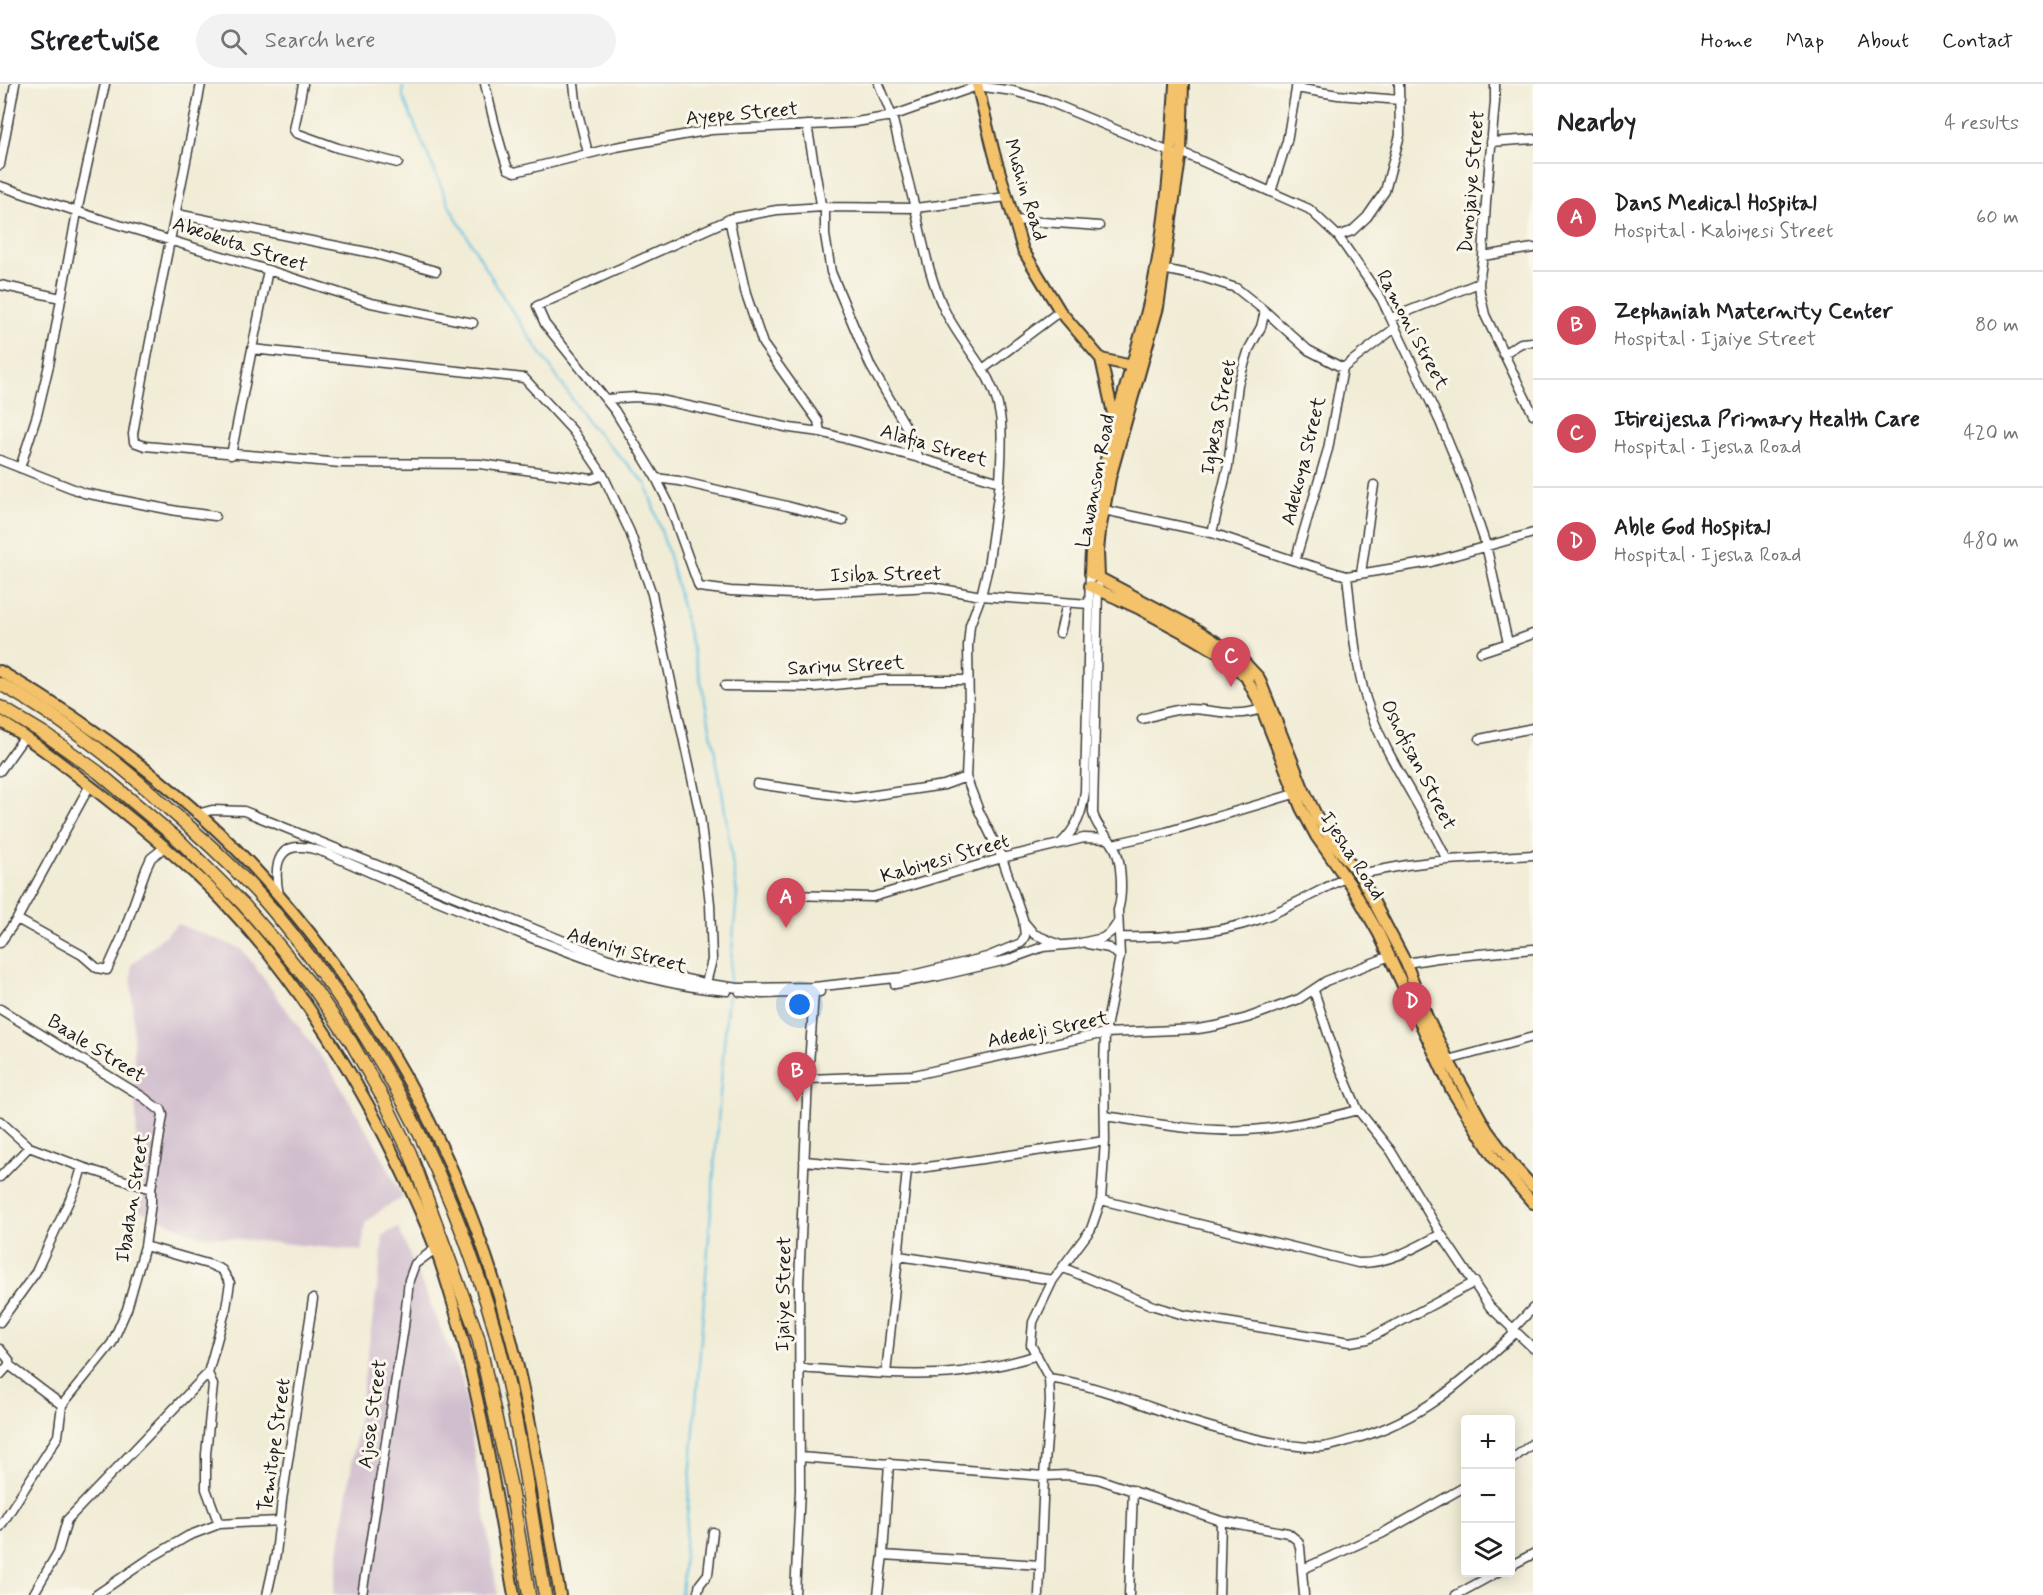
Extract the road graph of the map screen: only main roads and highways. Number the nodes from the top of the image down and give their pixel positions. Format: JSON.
{"nodes":[{"id":1,"x":1174,"y":84,"type":"edge"},
{"id":2,"x":1183,"y":84,"type":"edge"},
{"id":3,"x":977,"y":85,"type":"edge"},
{"id":4,"x":1176,"y":153,"type":"junction"},
{"id":5,"x":1101,"y":359,"type":"junction"},
{"id":6,"x":1132,"y":366,"type":"junction"},
{"id":7,"x":1115,"y":424,"type":"junction"},
{"id":8,"x":1094,"y":575,"type":"junction"},
{"id":9,"x":1094,"y":588,"type":"road end"},
{"id":10,"x":1192,"y":632,"type":"junction"},
{"id":11,"x":0,"y":671,"type":"edge"},
{"id":12,"x":0,"y":684,"type":"edge"},
{"id":13,"x":0,"y":707,"type":"edge"},
{"id":14,"x":0,"y":721,"type":"edge"},
{"id":15,"x":1509,"y":1168,"type":"junction"},
{"id":16,"x":1532,"y":1184,"type":"edge"},
{"id":17,"x":1533,"y":1203,"type":"edge"},
{"id":18,"x":514,"y":1595,"type":"edge"},
{"id":19,"x":529,"y":1595,"type":"edge"},
{"id":20,"x":545,"y":1595,"type":"edge"},
{"id":21,"x":560,"y":1595,"type":"edge"}],
"edges":[{"from":1,"to":4,"type":"main road","name":"Lawanson Road"},
{"from":2,"to":4,"type":"main road","name":"Lawanson Road"},
{"from":3,"to":5,"type":"main road","name":"Mushin Road"},
{"from":4,"to":6,"type":"main road","name":"Lawanson Road"},
{"from":4,"to":8,"type":"main road","name":"Lawanson Road"},
{"from":5,"to":6,"type":"main road"},
{"from":5,"to":7,"type":"main road"},
{"from":6,"to":7,"type":"main road","name":"Lawanson Road"},
{"from":7,"to":8,"type":"main road","name":"Lawanson Road"},
{"from":8,"to":10,"type":"main road","name":"Ijesha Road"},
{"from":9,"to":10,"type":"main road","name":"Ijesha Road"},
{"from":10,"to":15,"type":"main road","name":"Ijesha Road"},
{"from":10,"to":15,"type":"main road","name":"Ijesha Road"},
{"from":11,"to":21,"type":"main road"},
{"from":12,"to":20,"type":"highway"},
{"from":13,"to":19,"type":"highway"},
{"from":14,"to":18,"type":"main road"},
{"from":15,"to":16,"type":"main road","name":"Ijesha Road"},
{"from":15,"to":17,"type":"main road","name":"Ijesha Road"}]}
